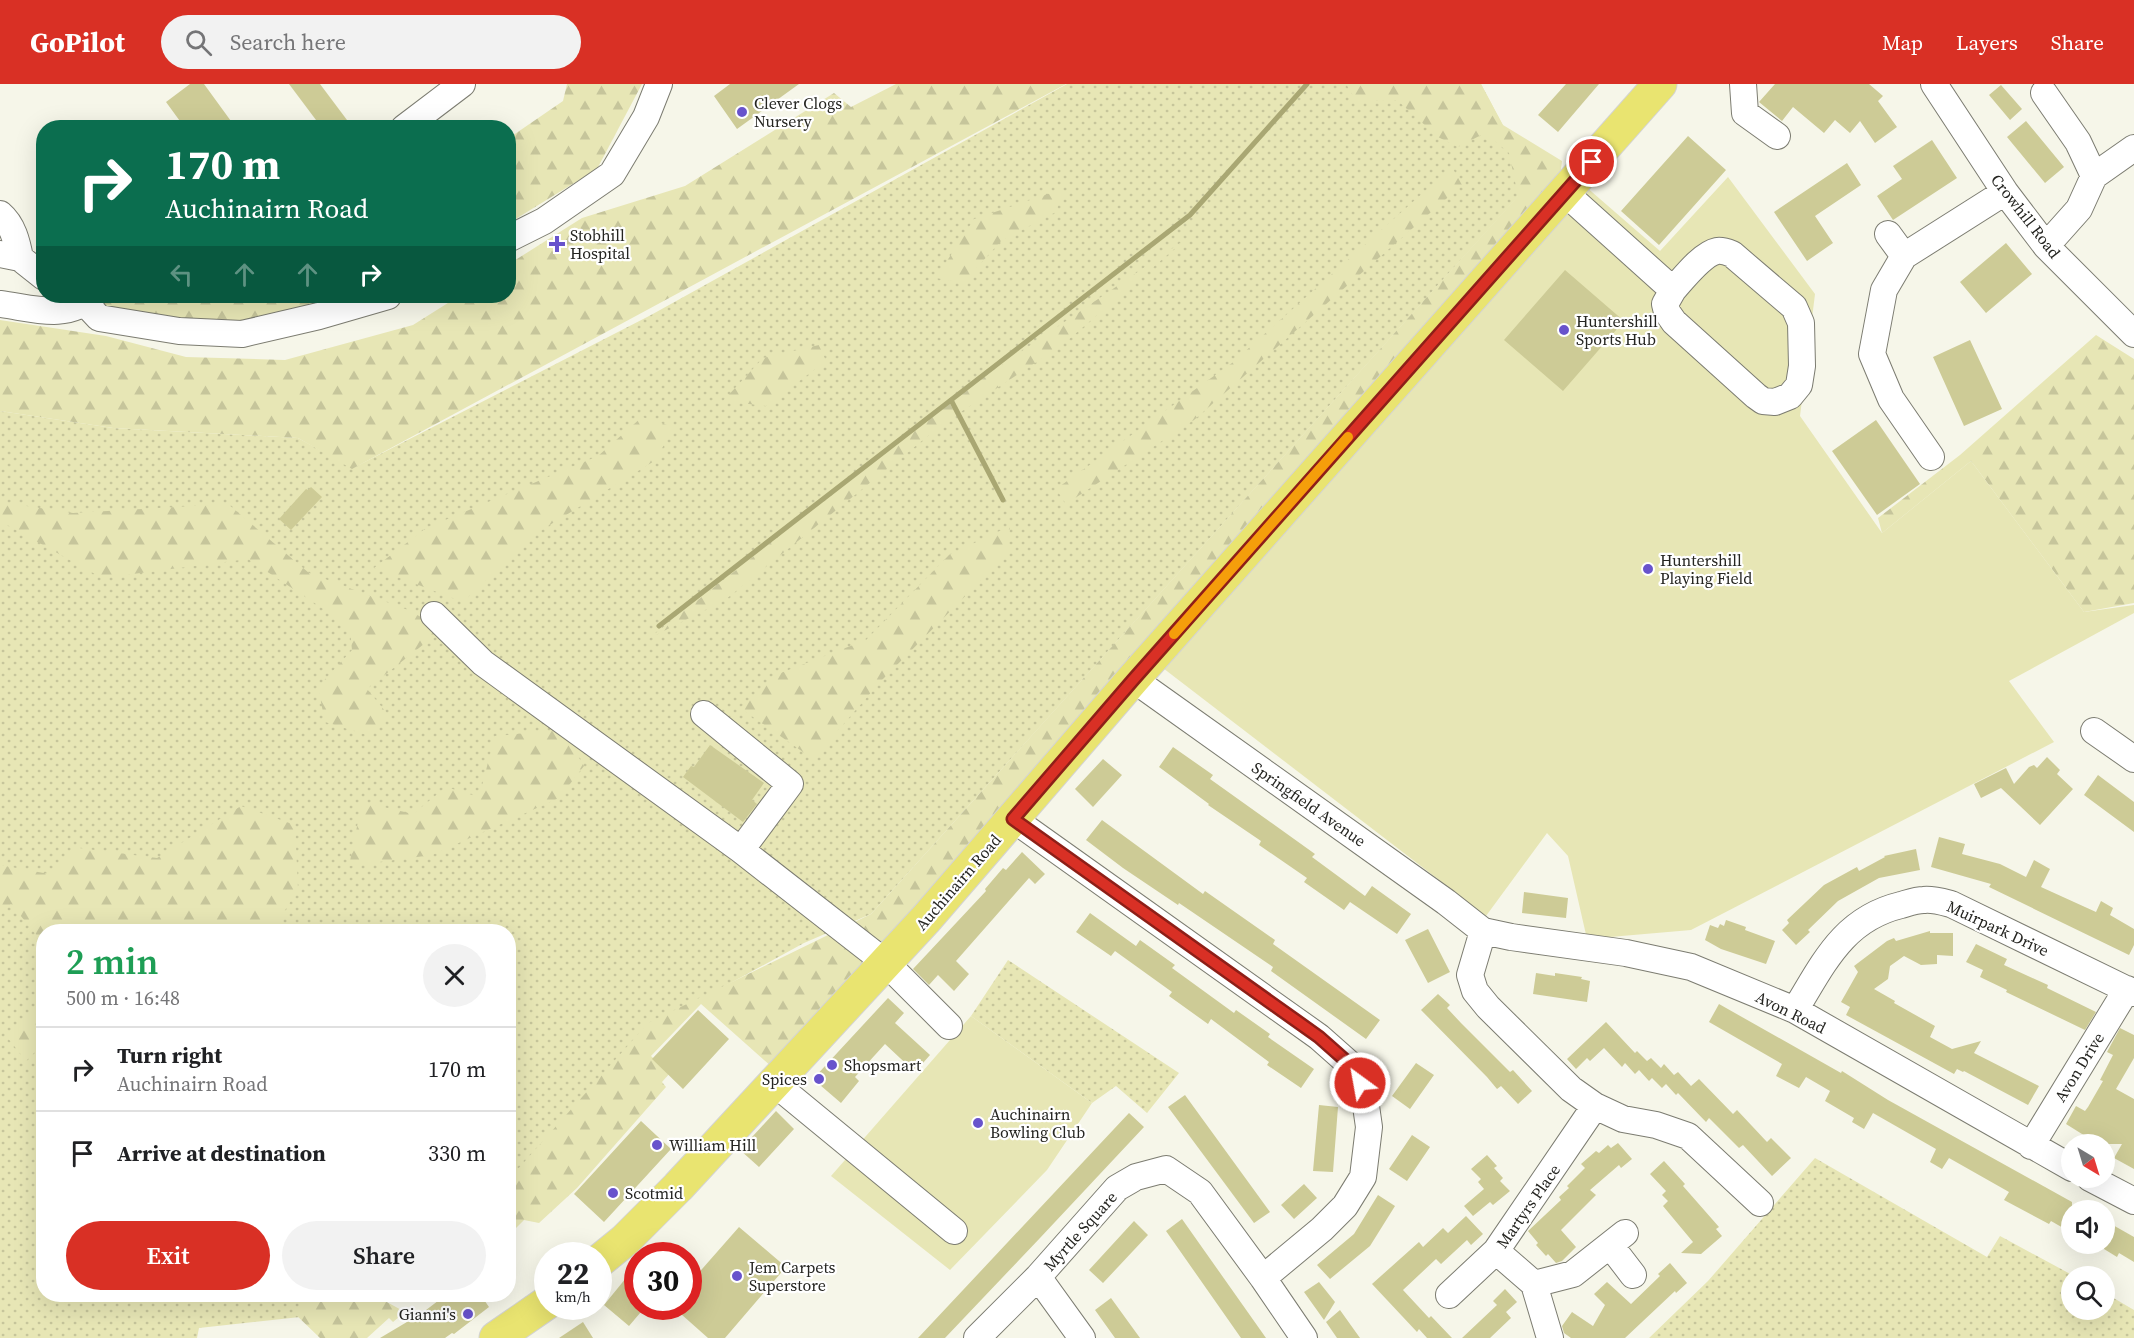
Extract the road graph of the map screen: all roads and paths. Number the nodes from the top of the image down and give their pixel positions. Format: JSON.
{"nodes":[{"id":1,"x":462,"y":84,"type":"edge"},
{"id":2,"x":658,"y":84,"type":"edge"},
{"id":3,"x":1660,"y":84,"type":"edge"},
{"id":4,"x":1743,"y":84,"type":"edge"},
{"id":5,"x":1935,"y":84,"type":"edge"},
{"id":6,"x":2044,"y":93,"type":"dead end"},
{"id":7,"x":415,"y":120,"type":"edge"},
{"id":8,"x":1778,"y":136,"type":"dead end"},
{"id":9,"x":2134,"y":148,"type":"edge"},
{"id":10,"x":2094,"y":176,"type":"junction"},
{"id":11,"x":2005,"y":192,"type":"junction"},
{"id":12,"x":1565,"y":193,"type":"junction"},
{"id":13,"x":0,"y":214,"type":"edge"},
{"id":14,"x":1888,"y":234,"type":"dead end"},
{"id":15,"x":516,"y":235,"type":"edge"},
{"id":16,"x":2046,"y":246,"type":"junction"},
{"id":17,"x":10,"y":256,"type":"edge"},
{"id":18,"x":1904,"y":256,"type":"junction"},
{"id":19,"x":36,"y":272,"type":"edge"},
{"id":20,"x":1673,"y":290,"type":"junction"},
{"id":21,"x":74,"y":303,"type":"edge"},
{"id":22,"x":88,"y":303,"type":"edge"},
{"id":23,"x":364,"y":303,"type":"edge"},
{"id":24,"x":0,"y":304,"type":"edge"},
{"id":25,"x":2129,"y":319,"type":"edge"},
{"id":26,"x":1931,"y":457,"type":"dead end"},
{"id":27,"x":434,"y":615,"type":"dead end"},
{"id":28,"x":1133,"y":680,"type":"junction"},
{"id":29,"x":704,"y":714,"type":"dead end"},
{"id":30,"x":2094,"y":731,"type":"dead end"},
{"id":31,"x":2134,"y":759,"type":"edge"},
{"id":32,"x":1013,"y":819,"type":"junction"},
{"id":33,"x":741,"y":850,"type":"junction"},
{"id":34,"x":1483,"y":931,"type":"junction"},
{"id":35,"x":886,"y":963,"type":"junction"},
{"id":36,"x":2130,"y":991,"type":"edge"},
{"id":37,"x":1795,"y":1010,"type":"junction"},
{"id":38,"x":949,"y":1026,"type":"dead end"},
{"id":39,"x":774,"y":1083,"type":"junction"},
{"id":40,"x":1595,"y":1106,"type":"junction"},
{"id":41,"x":2031,"y":1146,"type":"junction"},
{"id":42,"x":2061,"y":1162,"type":"edge"},
{"id":43,"x":2109,"y":1188,"type":"edge"},
{"id":44,"x":2134,"y":1201,"type":"edge"},
{"id":45,"x":1760,"y":1203,"type":"dead end"},
{"id":46,"x":954,"y":1231,"type":"dead end"},
{"id":47,"x":612,"y":1251,"type":"edge"},
{"id":48,"x":1496,"y":1251,"type":"junction"},
{"id":49,"x":1633,"y":1275,"type":"dead end"},
{"id":50,"x":1038,"y":1277,"type":"junction"},
{"id":51,"x":1263,"y":1278,"type":"junction"},
{"id":52,"x":1534,"y":1284,"type":"junction"},
{"id":53,"x":1449,"y":1295,"type":"dead end"},
{"id":54,"x":534,"y":1312,"type":"edge"},
{"id":55,"x":496,"y":1338,"type":"edge"},
{"id":56,"x":977,"y":1338,"type":"edge"},
{"id":57,"x":1082,"y":1338,"type":"edge"},
{"id":58,"x":1304,"y":1338,"type":"edge"},
{"id":59,"x":1550,"y":1338,"type":"edge"}],
"edges":[{"from":1,"to":7,"type":"street"},
{"from":2,"to":15,"type":"street"},
{"from":3,"to":12,"type":"main road","name":"Auchinairn Road"},
{"from":4,"to":8,"type":"street"},
{"from":5,"to":11,"type":"street","name":"Crowhill Road"},
{"from":6,"to":10,"type":"street"},
{"from":9,"to":10,"type":"street"},
{"from":10,"to":16,"type":"street"},
{"from":11,"to":16,"type":"street","name":"Crowhill Road"},
{"from":11,"to":18,"type":"street"},
{"from":12,"to":20,"type":"street"},
{"from":12,"to":28,"type":"main road","name":"Auchinairn Road"},
{"from":13,"to":17,"type":"street"},
{"from":14,"to":18,"type":"street"},
{"from":16,"to":25,"type":"street","name":"Crowhill Road"},
{"from":17,"to":19,"type":"street"},
{"from":18,"to":26,"type":"street"},
{"from":20,"to":20,"type":"street"},
{"from":21,"to":24,"type":"street"},
{"from":22,"to":23,"type":"street"},
{"from":27,"to":33,"type":"street"},
{"from":28,"to":32,"type":"main road","name":"Auchinairn Road"},
{"from":28,"to":34,"type":"street","name":"Springfield Avenue"},
{"from":29,"to":33,"type":"street"},
{"from":30,"to":31,"type":"street"},
{"from":32,"to":35,"type":"main road","name":"Auchinairn Road"},
{"from":32,"to":51,"type":"street"},
{"from":33,"to":35,"type":"street"},
{"from":34,"to":37,"type":"street","name":"Avon Road"},
{"from":34,"to":40,"type":"street"},
{"from":35,"to":38,"type":"street"},
{"from":35,"to":39,"type":"main road","name":"Auchinairn Road"},
{"from":36,"to":37,"type":"street","name":"Muirpark Drive"},
{"from":36,"to":41,"type":"street","name":"Avon Drive"},
{"from":37,"to":41,"type":"street","name":"Avon Road"},
{"from":39,"to":46,"type":"street"},
{"from":39,"to":47,"type":"main road","name":"Auchinairn Road"},
{"from":40,"to":45,"type":"street"},
{"from":40,"to":48,"type":"street","name":"Martyrs Place"},
{"from":41,"to":42,"type":"street","name":"Avon Road"},
{"from":43,"to":44,"type":"street"},
{"from":48,"to":52,"type":"street"},
{"from":48,"to":53,"type":"street","name":"Martyrs Place"},
{"from":49,"to":52,"type":"street"},
{"from":50,"to":51,"type":"street","name":"Myrtle Square"},
{"from":50,"to":56,"type":"street","name":"Myrtle Square"},
{"from":50,"to":57,"type":"street"},
{"from":51,"to":58,"type":"street","name":"Myrtle Square"},
{"from":52,"to":59,"type":"street"},
{"from":54,"to":55,"type":"main road"}]}
